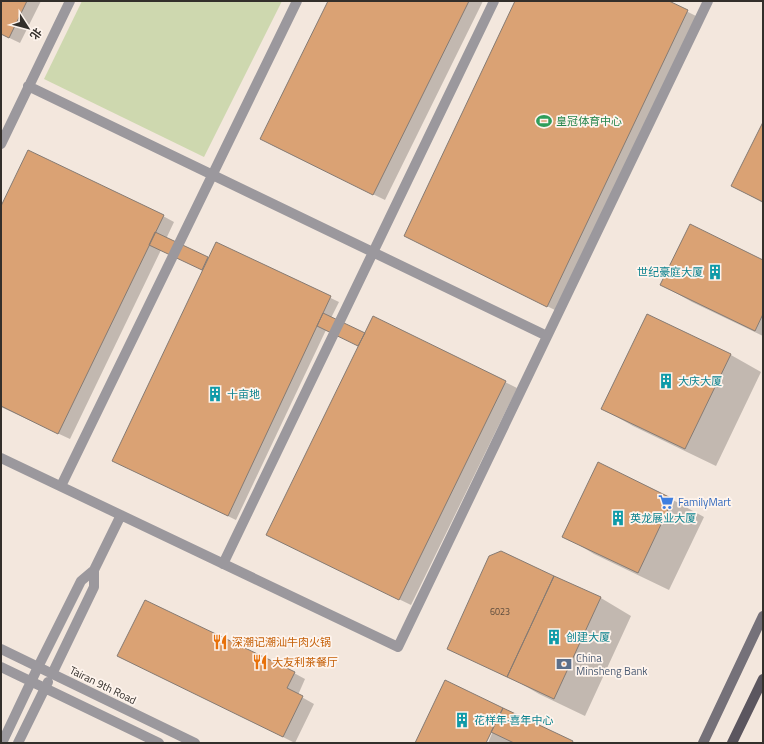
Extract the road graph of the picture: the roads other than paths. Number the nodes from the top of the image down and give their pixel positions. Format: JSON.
{"nodes":[{"id":1,"x":70,"y":1,"type":"edge"},
{"id":2,"x":297,"y":1,"type":"edge"},
{"id":3,"x":494,"y":1,"type":"edge"},
{"id":4,"x":708,"y":1,"type":"edge"},
{"id":5,"x":28,"y":86,"type":"junction"},
{"id":6,"x":1,"y":144,"type":"edge"},
{"id":7,"x":213,"y":174,"type":"junction"},
{"id":8,"x":373,"y":252,"type":"junction"},
{"id":9,"x":547,"y":336,"type":"junction"},
{"id":10,"x":1,"y":458,"type":"edge"},
{"id":11,"x":61,"y":486,"type":"junction"},
{"id":12,"x":121,"y":515,"type":"junction"},
{"id":13,"x":223,"y":564,"type":"junction"},
{"id":14,"x":94,"y":570,"type":"junction"},
{"id":15,"x":763,"y":616,"type":"edge"},
{"id":16,"x":1,"y":649,"type":"edge"},
{"id":17,"x":1,"y":667,"type":"edge"},
{"id":18,"x":38,"y":668,"type":"junction"},
{"id":19,"x":52,"y":674,"type":"junction"},
{"id":20,"x":763,"y":679,"type":"edge"},
{"id":21,"x":32,"y":682,"type":"junction"},
{"id":22,"x":45,"y":688,"type":"junction"},
{"id":23,"x":2,"y":743,"type":"edge"},
{"id":24,"x":18,"y":743,"type":"edge"},
{"id":25,"x":159,"y":743,"type":"edge"},
{"id":26,"x":195,"y":743,"type":"edge"},
{"id":27,"x":703,"y":743,"type":"edge"},
{"id":28,"x":732,"y":743,"type":"edge"}],
"edges":[{"from":1,"to":5,"type":"street"},
{"from":2,"to":7,"type":"street"},
{"from":3,"to":8,"type":"street"},
{"from":4,"to":9,"type":"street"},
{"from":5,"to":6,"type":"street"},
{"from":5,"to":7,"type":"street"},
{"from":7,"to":8,"type":"street"},
{"from":7,"to":11,"type":"street"},
{"from":8,"to":9,"type":"street"},
{"from":8,"to":13,"type":"street"},
{"from":9,"to":13,"type":"street"},
{"from":10,"to":11,"type":"street"},
{"from":11,"to":12,"type":"street"},
{"from":12,"to":13,"type":"street"},
{"from":12,"to":14,"type":"street"},
{"from":14,"to":18,"type":"street"},
{"from":14,"to":19,"type":"street"},
{"from":15,"to":27,"type":"main road"},
{"from":16,"to":18,"type":"street","name":"Tairan 9th Road"},
{"from":17,"to":21,"type":"street"},
{"from":18,"to":19,"type":"street","name":"Tairan 9th Road"},
{"from":18,"to":21,"type":"street"},
{"from":19,"to":22,"type":"street"},
{"from":19,"to":26,"type":"street","name":"Tairan 9th Road"},
{"from":20,"to":28,"type":"main road"},
{"from":21,"to":22,"type":"street"},
{"from":21,"to":23,"type":"street"},
{"from":22,"to":24,"type":"street"},
{"from":22,"to":25,"type":"street"}]}
